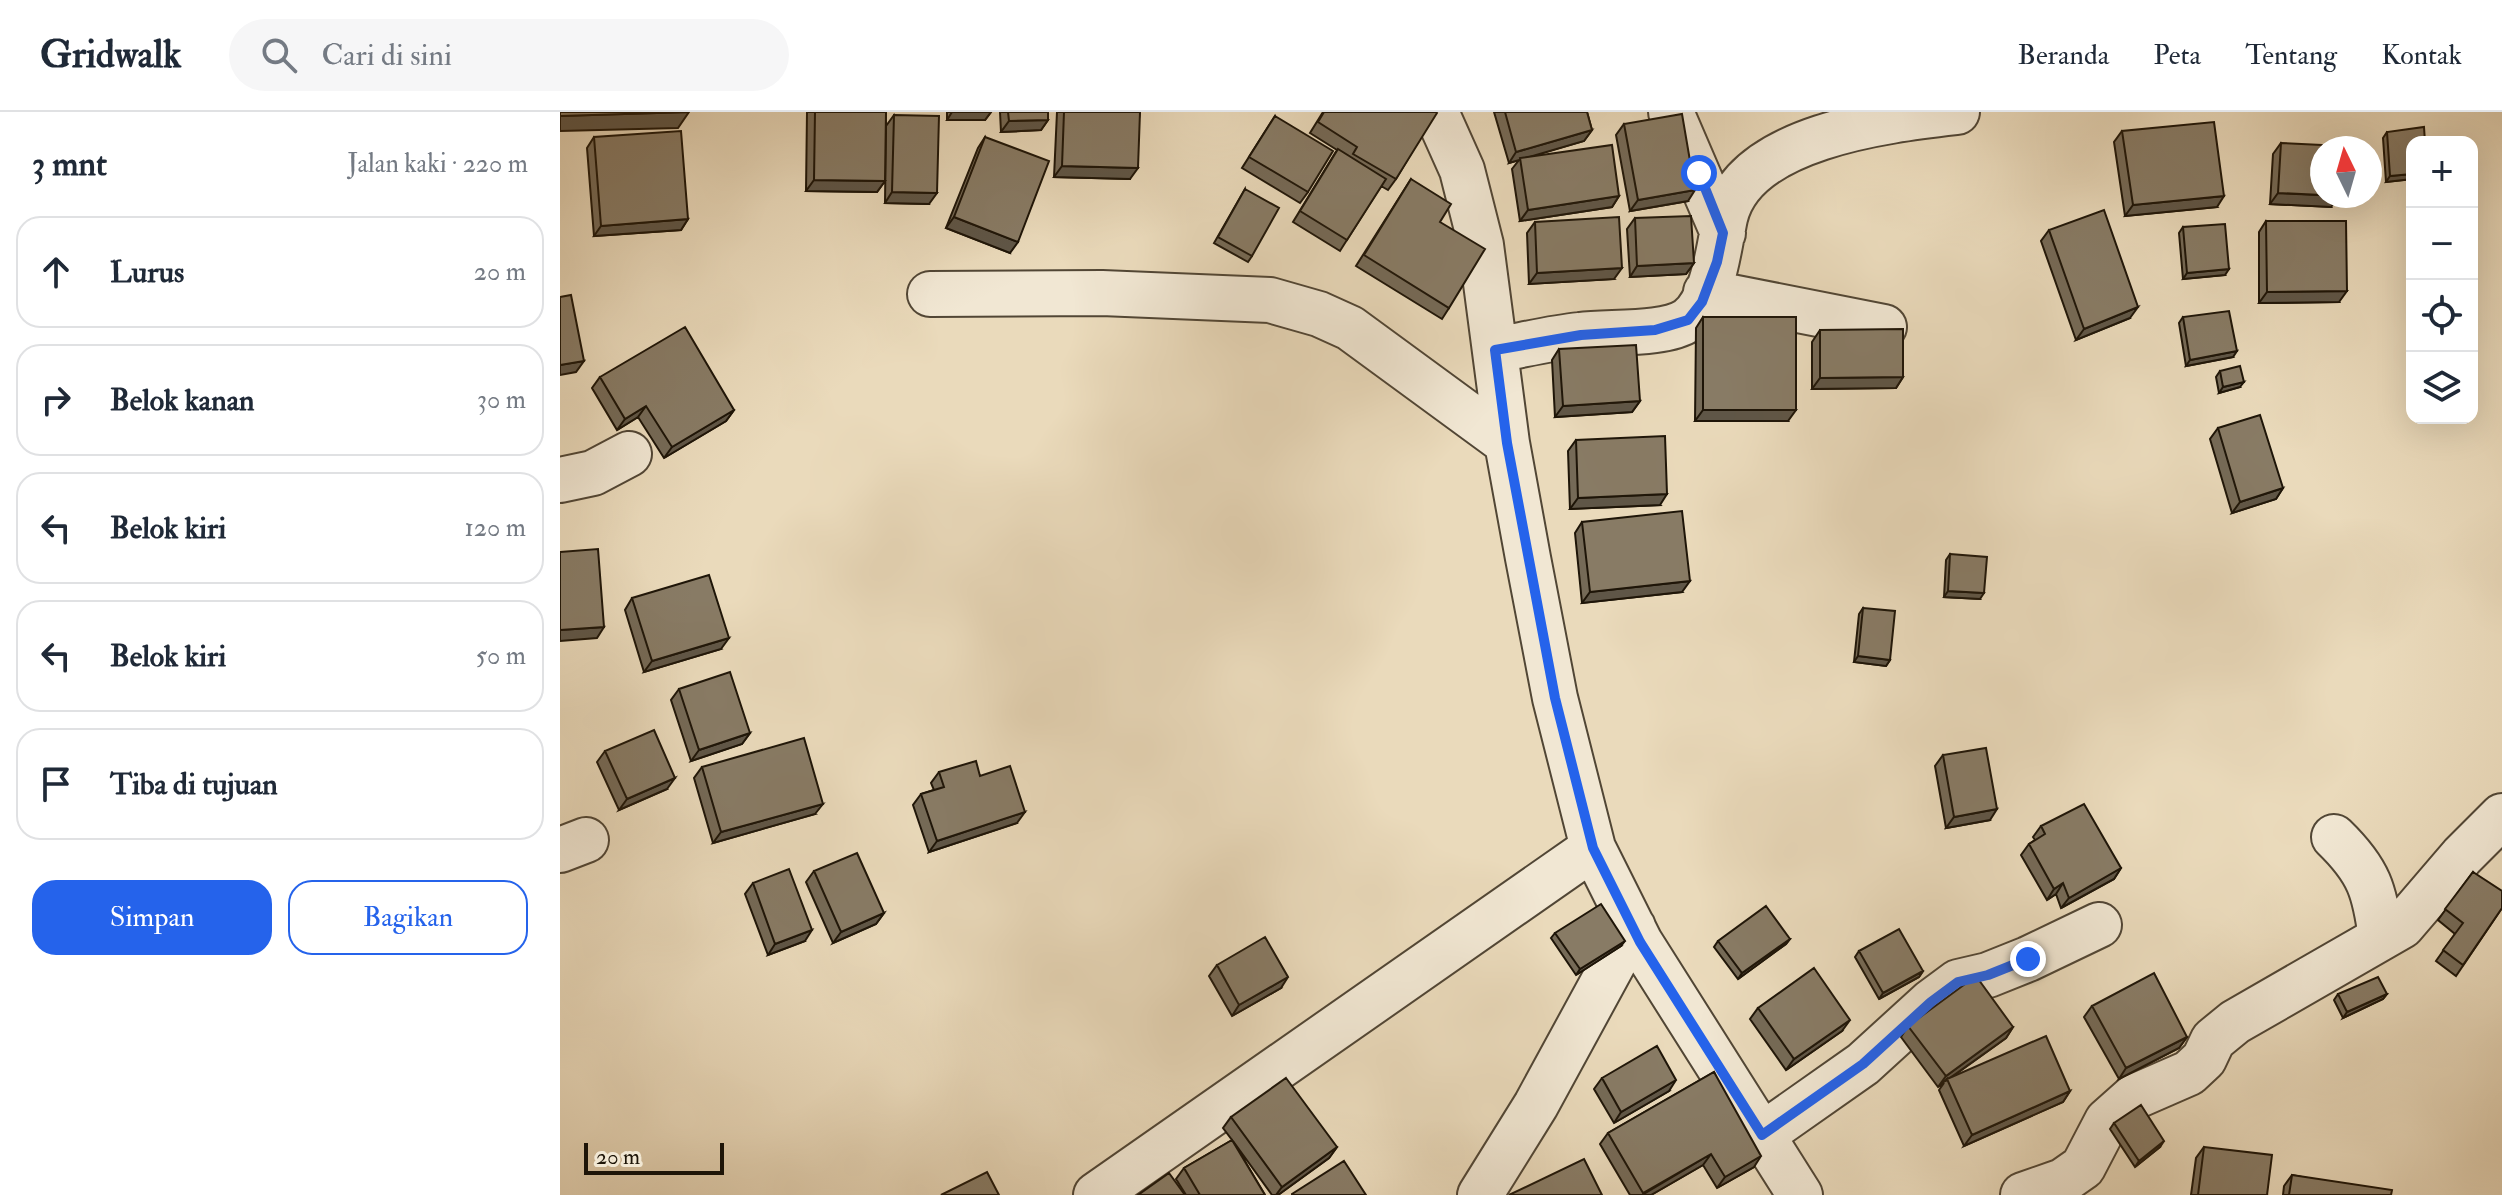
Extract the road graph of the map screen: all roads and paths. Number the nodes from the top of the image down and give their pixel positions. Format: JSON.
{"nodes":[{"id":1,"x":1436,"y":112,"type":"edge"},
{"id":2,"x":1671,"y":112,"type":"edge"},
{"id":3,"x":1957,"y":112,"type":"edge"},
{"id":4,"x":1723,"y":233,"type":"junction"},
{"id":5,"x":1706,"y":292,"type":"junction"},
{"id":6,"x":930,"y":294,"type":"dead end"},
{"id":7,"x":1884,"y":327,"type":"edge"},
{"id":8,"x":1495,"y":350,"type":"junction"},
{"id":9,"x":1507,"y":443,"type":"junction"},
{"id":10,"x":629,"y":454,"type":"dead end"},
{"id":11,"x":560,"y":480,"type":"edge"},
{"id":12,"x":2502,"y":816,"type":"edge"},
{"id":13,"x":2334,"y":837,"type":"dead end"},
{"id":14,"x":1593,"y":848,"type":"junction"},
{"id":15,"x":2099,"y":925,"type":"dead end"},
{"id":16,"x":1633,"y":927,"type":"junction"},
{"id":17,"x":2381,"y":938,"type":"junction"},
{"id":18,"x":1762,"y":1135,"type":"junction"},
{"id":19,"x":1096,"y":1195,"type":"edge"},
{"id":20,"x":1480,"y":1195,"type":"edge"},
{"id":21,"x":1800,"y":1195,"type":"edge"},
{"id":22,"x":2023,"y":1195,"type":"edge"}],
"edges":[{"from":1,"to":8,"type":"street"},
{"from":2,"to":4,"type":"street"},
{"from":3,"to":4,"type":"street"},
{"from":4,"to":5,"type":"street"},
{"from":5,"to":7,"type":"street"},
{"from":5,"to":8,"type":"street"},
{"from":6,"to":9,"type":"street"},
{"from":8,"to":9,"type":"street"},
{"from":9,"to":14,"type":"street"},
{"from":10,"to":11,"type":"street"},
{"from":12,"to":17,"type":"street"},
{"from":13,"to":17,"type":"street"},
{"from":14,"to":16,"type":"street"},
{"from":14,"to":19,"type":"street"},
{"from":15,"to":18,"type":"street"},
{"from":16,"to":18,"type":"street"},
{"from":16,"to":20,"type":"street"},
{"from":17,"to":22,"type":"street"},
{"from":18,"to":21,"type":"street"}]}
